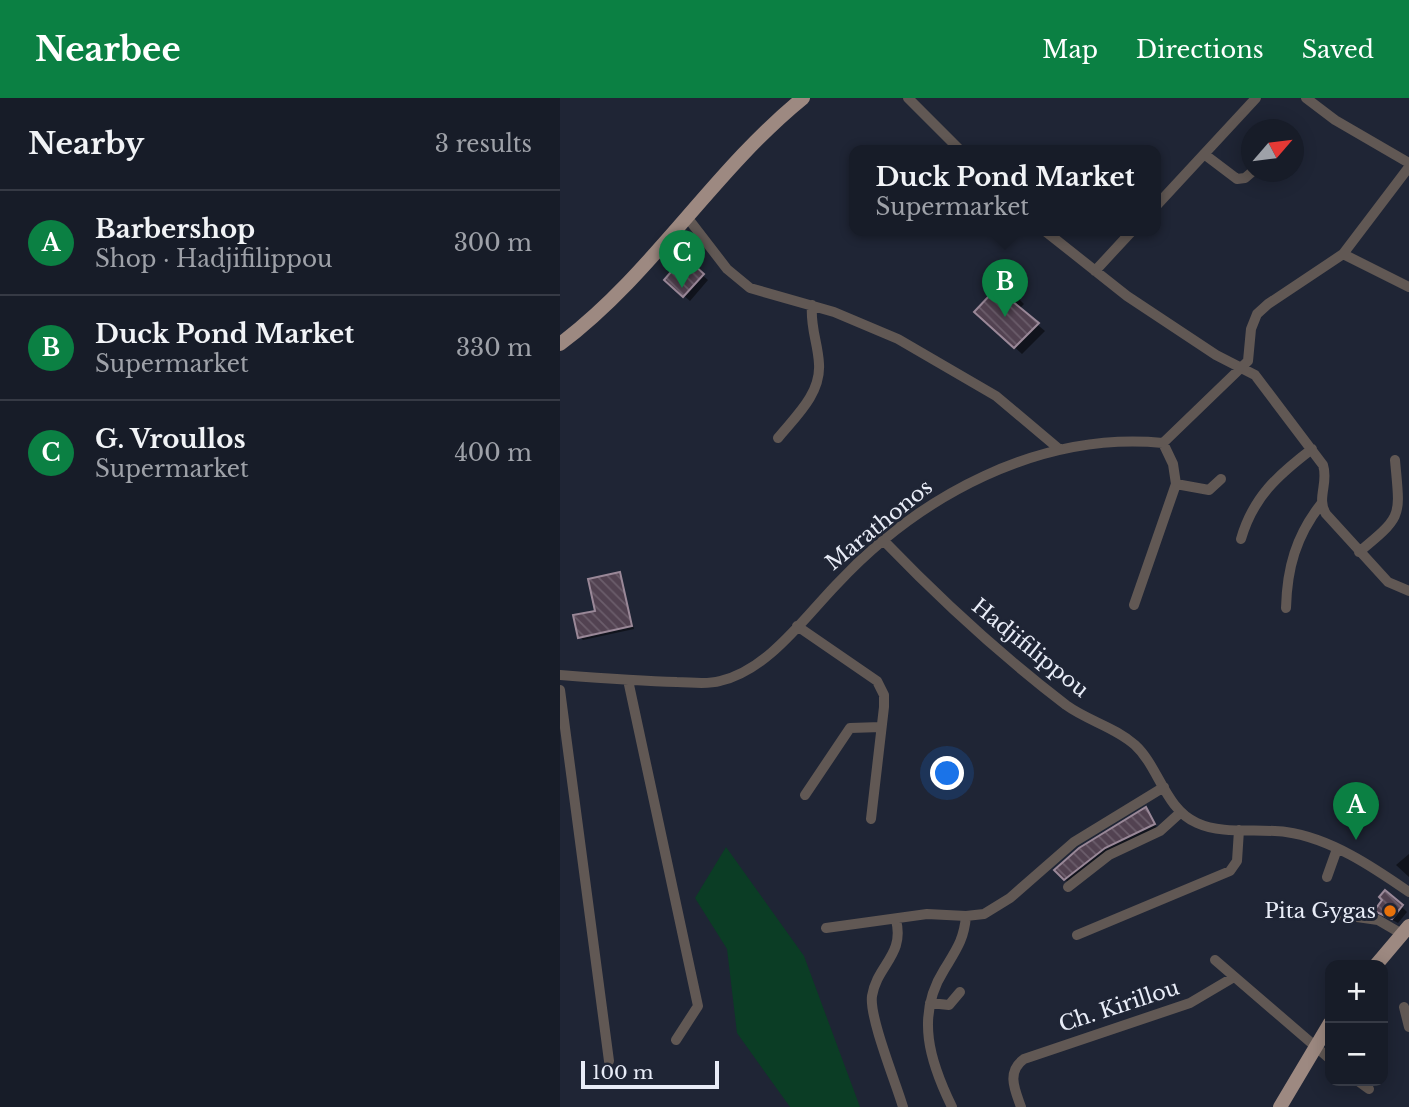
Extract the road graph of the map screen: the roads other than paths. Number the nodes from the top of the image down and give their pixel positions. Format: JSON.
{"nodes":[{"id":1,"x":803,"y":98,"type":"edge"},
{"id":2,"x":908,"y":98,"type":"edge"},
{"id":3,"x":1256,"y":98,"type":"edge"},
{"id":4,"x":1306,"y":98,"type":"edge"},
{"id":5,"x":955,"y":145,"type":"edge"},
{"id":6,"x":1204,"y":154,"type":"junction"},
{"id":7,"x":1409,"y":165,"type":"edge"},
{"id":8,"x":1241,"y":178,"type":"edge"},
{"id":9,"x":1161,"y":201,"type":"edge"},
{"id":10,"x":687,"y":217,"type":"junction"},
{"id":11,"x":1051,"y":236,"type":"edge"},
{"id":12,"x":1127,"y":236,"type":"edge"},
{"id":13,"x":1343,"y":254,"type":"junction"},
{"id":14,"x":1095,"y":271,"type":"junction"},
{"id":15,"x":1409,"y":287,"type":"edge"},
{"id":16,"x":813,"y":305,"type":"junction"},
{"id":17,"x":560,"y":344,"type":"edge"},
{"id":18,"x":1240,"y":368,"type":"junction"},
{"id":19,"x":778,"y":438,"type":"dead end"},
{"id":20,"x":1163,"y":443,"type":"junction"},
{"id":21,"x":1059,"y":449,"type":"junction"},
{"id":22,"x":1312,"y":449,"type":"junction"},
{"id":23,"x":1395,"y":460,"type":"dead end"},
{"id":24,"x":1221,"y":480,"type":"dead end"},
{"id":25,"x":1176,"y":484,"type":"junction"},
{"id":26,"x":1321,"y":504,"type":"junction"},
{"id":27,"x":1241,"y":539,"type":"dead end"},
{"id":28,"x":884,"y":542,"type":"junction"},
{"id":29,"x":1359,"y":552,"type":"junction"},
{"id":30,"x":1409,"y":591,"type":"edge"},
{"id":31,"x":1134,"y":605,"type":"dead end"},
{"id":32,"x":1286,"y":608,"type":"dead end"},
{"id":33,"x":797,"y":626,"type":"junction"},
{"id":34,"x":560,"y":675,"type":"edge"},
{"id":35,"x":628,"y":680,"type":"junction"},
{"id":36,"x":560,"y":690,"type":"edge"},
{"id":37,"x":881,"y":727,"type":"junction"},
{"id":38,"x":1164,"y":788,"type":"junction"},
{"id":39,"x":805,"y":795,"type":"dead end"},
{"id":40,"x":1181,"y":812,"type":"junction"},
{"id":41,"x":871,"y":819,"type":"dead end"},
{"id":42,"x":1238,"y":830,"type":"junction"},
{"id":43,"x":1337,"y":849,"type":"junction"},
{"id":44,"x":1326,"y":877,"type":"dead end"},
{"id":45,"x":1068,"y":887,"type":"dead end"},
{"id":46,"x":1409,"y":892,"type":"edge"},
{"id":47,"x":1336,"y":914,"type":"dead end"},
{"id":48,"x":966,"y":916,"type":"junction"},
{"id":49,"x":896,"y":919,"type":"junction"},
{"id":50,"x":826,"y":928,"type":"dead end"},
{"id":51,"x":1406,"y":930,"type":"edge"},
{"id":52,"x":1077,"y":935,"type":"dead end"},
{"id":53,"x":1215,"y":960,"type":"dead end"},
{"id":54,"x":1380,"y":960,"type":"edge"},
{"id":55,"x":1234,"y":977,"type":"junction"},
{"id":56,"x":960,"y":992,"type":"dead end"},
{"id":57,"x":930,"y":1003,"type":"junction"},
{"id":58,"x":1404,"y":1007,"type":"dead end"},
{"id":59,"x":1409,"y":1027,"type":"edge"},
{"id":60,"x":1325,"y":1030,"type":"edge"},
{"id":61,"x":676,"y":1040,"type":"dead end"},
{"id":62,"x":1314,"y":1046,"type":"junction"},
{"id":63,"x":1325,"y":1055,"type":"edge"},
{"id":64,"x":609,"y":1061,"type":"dead end"},
{"id":65,"x":1365,"y":1086,"type":"edge"},
{"id":66,"x":1369,"y":1089,"type":"dead end"},
{"id":67,"x":903,"y":1107,"type":"edge"},
{"id":68,"x":952,"y":1107,"type":"edge"},
{"id":69,"x":1021,"y":1107,"type":"edge"},
{"id":70,"x":1280,"y":1107,"type":"edge"}],
"edges":[{"from":1,"to":10,"type":"main road"},
{"from":2,"to":5,"type":"street"},
{"from":3,"to":6,"type":"street"},
{"from":4,"to":7,"type":"street"},
{"from":6,"to":8,"type":"street"},
{"from":6,"to":9,"type":"street"},
{"from":7,"to":13,"type":"street"},
{"from":10,"to":16,"type":"street"},
{"from":10,"to":17,"type":"main road"},
{"from":11,"to":14,"type":"street"},
{"from":12,"to":14,"type":"street"},
{"from":13,"to":15,"type":"street"},
{"from":13,"to":18,"type":"street"},
{"from":14,"to":18,"type":"street"},
{"from":16,"to":19,"type":"street"},
{"from":16,"to":21,"type":"street"},
{"from":18,"to":20,"type":"street"},
{"from":18,"to":22,"type":"street"},
{"from":20,"to":21,"type":"street","name":"Marathonos"},
{"from":20,"to":25,"type":"street"},
{"from":21,"to":28,"type":"street","name":"Marathonos"},
{"from":22,"to":26,"type":"street"},
{"from":22,"to":27,"type":"street"},
{"from":23,"to":29,"type":"street"},
{"from":24,"to":25,"type":"street"},
{"from":25,"to":31,"type":"street"},
{"from":26,"to":29,"type":"street"},
{"from":26,"to":32,"type":"street"},
{"from":28,"to":33,"type":"street","name":"Marathonos"},
{"from":28,"to":38,"type":"street","name":"Hadjifilippou"},
{"from":29,"to":30,"type":"street"},
{"from":33,"to":35,"type":"street","name":"Marathonos"},
{"from":33,"to":37,"type":"street"},
{"from":34,"to":35,"type":"street","name":"Marathonos"},
{"from":35,"to":61,"type":"street"},
{"from":36,"to":64,"type":"street"},
{"from":37,"to":39,"type":"street"},
{"from":37,"to":41,"type":"street"},
{"from":38,"to":40,"type":"street","name":"Hadjifilippou"},
{"from":38,"to":48,"type":"street"},
{"from":40,"to":42,"type":"street","name":"Hadjifilippou"},
{"from":40,"to":45,"type":"street"},
{"from":42,"to":43,"type":"street","name":"Hadjifilippou"},
{"from":42,"to":52,"type":"street"},
{"from":43,"to":44,"type":"street"},
{"from":43,"to":46,"type":"street","name":"Hadjifilippou"},
{"from":47,"to":51,"type":"street"},
{"from":48,"to":49,"type":"street"},
{"from":48,"to":57,"type":"street"},
{"from":49,"to":50,"type":"street"},
{"from":49,"to":67,"type":"street"},
{"from":51,"to":54,"type":"main road"},
{"from":53,"to":55,"type":"street"},
{"from":55,"to":62,"type":"street"},
{"from":55,"to":69,"type":"street","name":"Ch. Kirillou"},
{"from":56,"to":57,"type":"street"},
{"from":57,"to":68,"type":"street"},
{"from":58,"to":59,"type":"street"},
{"from":60,"to":62,"type":"main road"},
{"from":62,"to":63,"type":"street"},
{"from":62,"to":70,"type":"main road"},
{"from":65,"to":66,"type":"street"}]}
